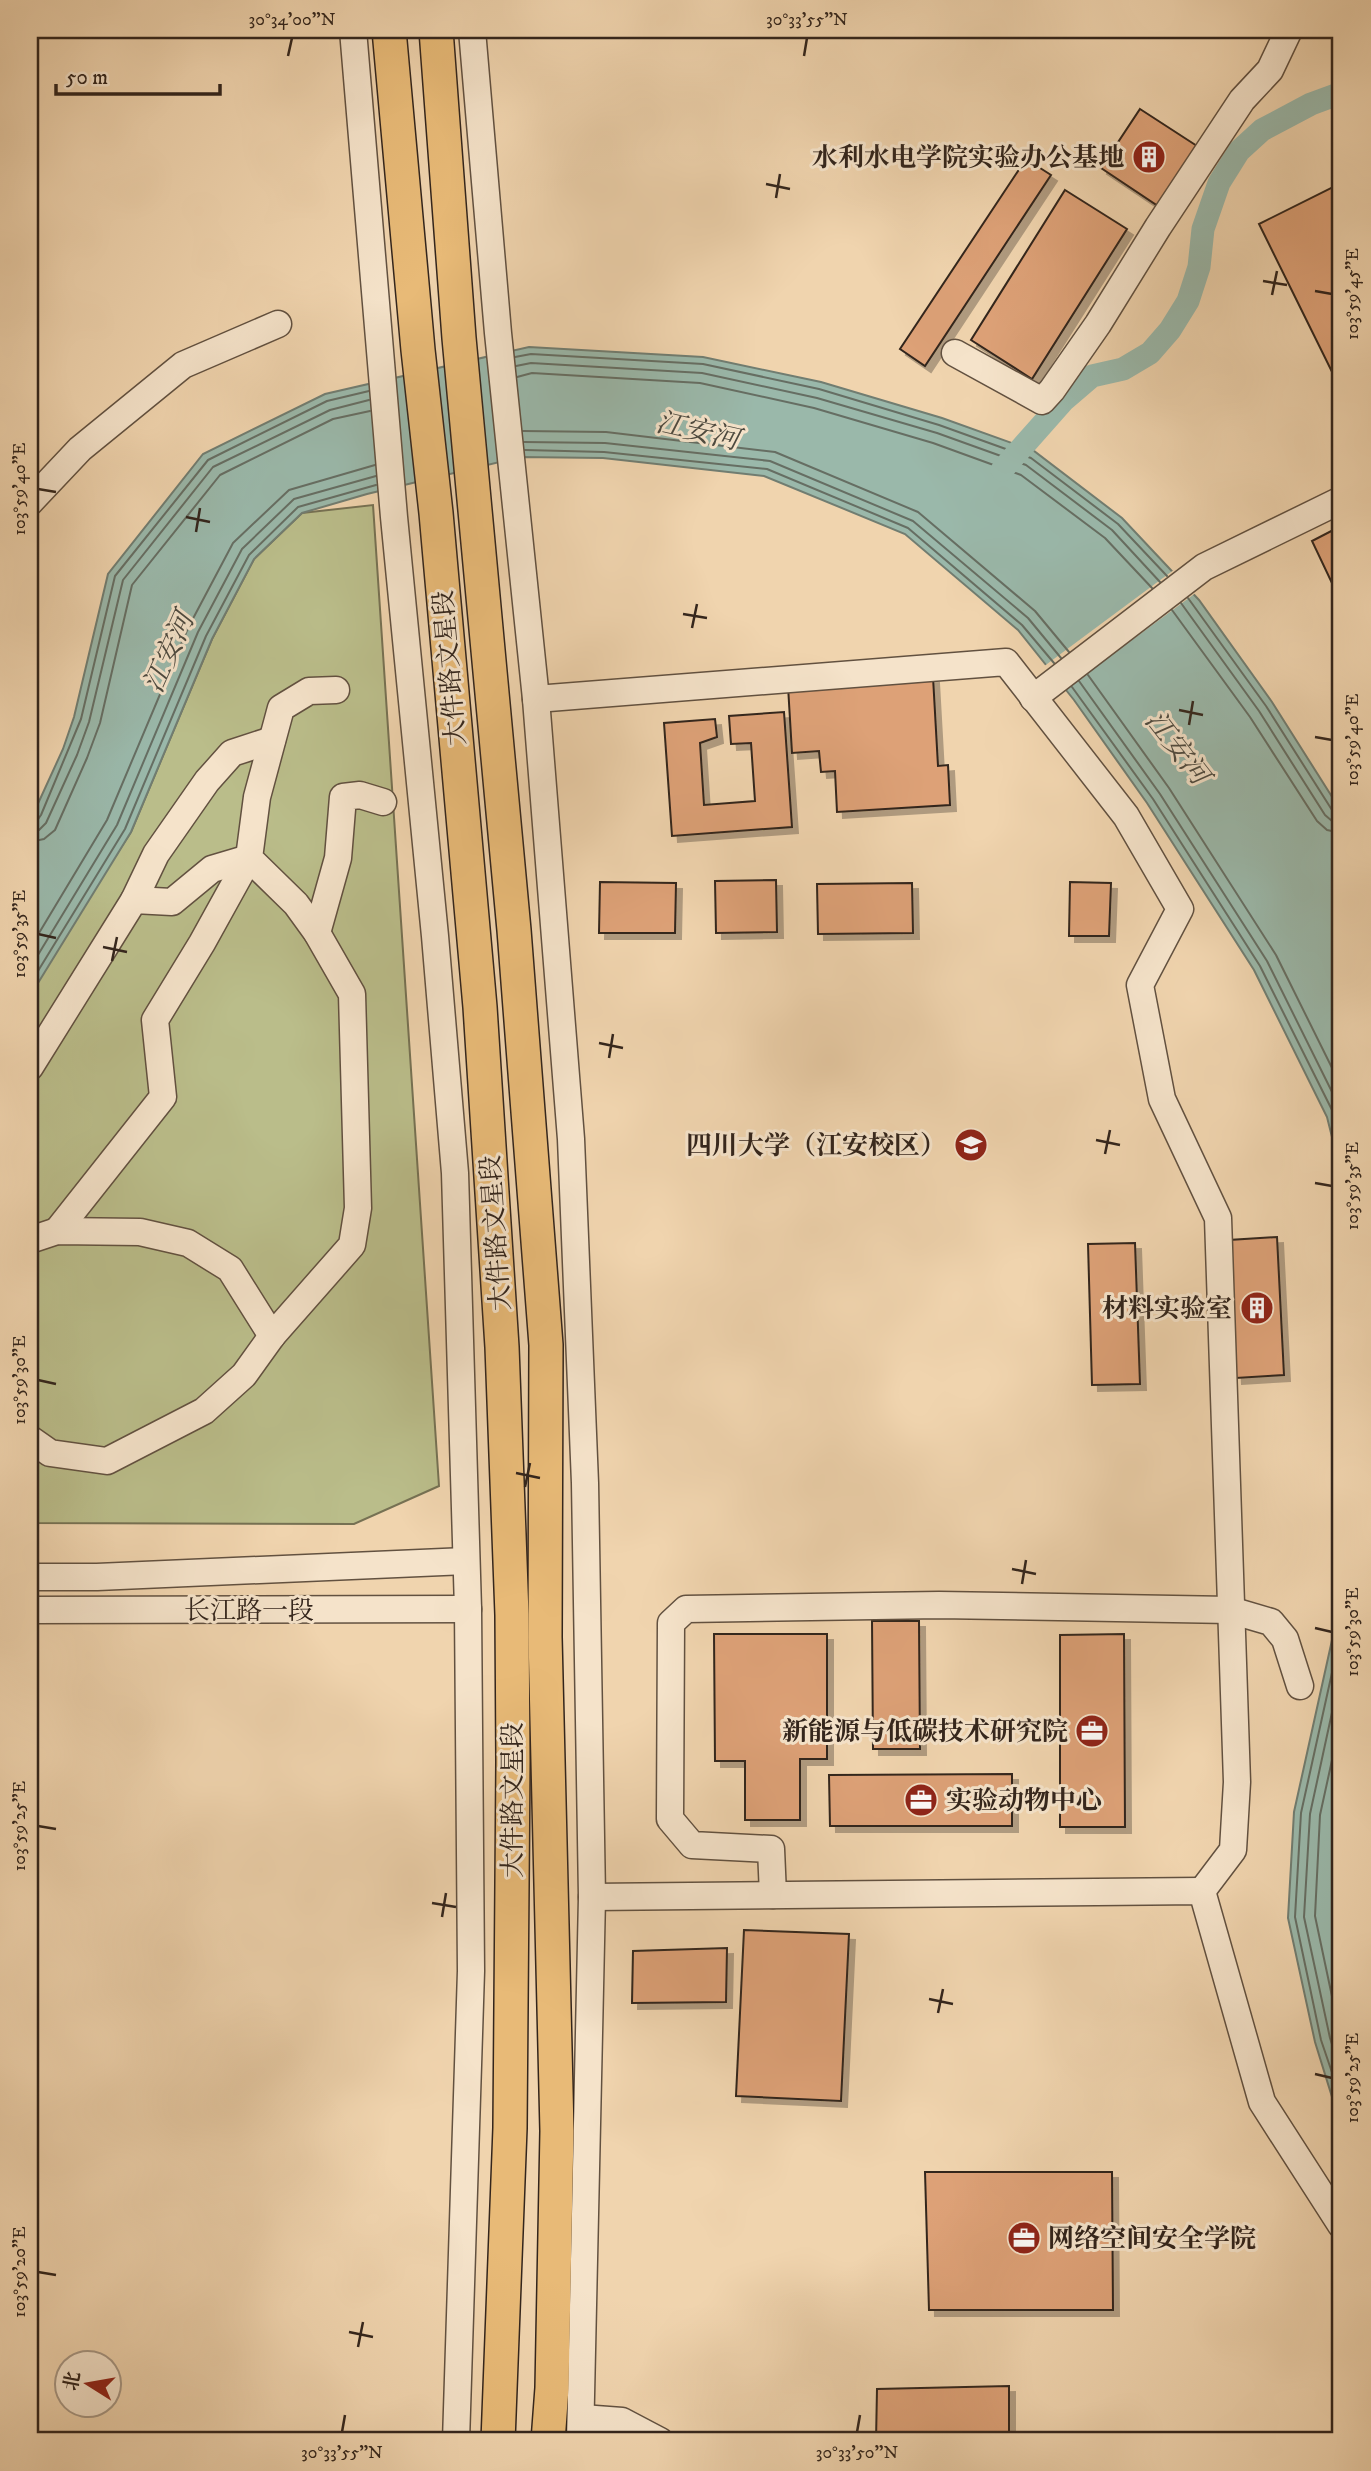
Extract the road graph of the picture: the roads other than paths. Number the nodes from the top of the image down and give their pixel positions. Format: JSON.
{"nodes":[{"id":1,"x":354,"y":30,"type":"edge"},
{"id":2,"x":389,"y":30,"type":"edge"},
{"id":3,"x":436,"y":30,"type":"edge"},
{"id":4,"x":472,"y":30,"type":"edge"},
{"id":5,"x":1289,"y":30,"type":"edge"},
{"id":6,"x":278,"y":324,"type":"dead end"},
{"id":7,"x":955,"y":354,"type":"dead end"},
{"id":8,"x":1341,"y":500,"type":"edge"},
{"id":9,"x":30,"y":502,"type":"edge"},
{"id":10,"x":336,"y":690,"type":"dead end"},
{"id":11,"x":1033,"y":698,"type":"junction"},
{"id":12,"x":536,"y":699,"type":"junction"},
{"id":13,"x":272,"y":740,"type":"junction"},
{"id":14,"x":383,"y":802,"type":"dead end"},
{"id":15,"x":249,"y":858,"type":"junction"},
{"id":16,"x":134,"y":900,"type":"junction"},
{"id":17,"x":317,"y":933,"type":"junction"},
{"id":18,"x":30,"y":1067,"type":"edge"},
{"id":19,"x":39,"y":1234,"type":"edge"},
{"id":20,"x":272,"y":1336,"type":"junction"},
{"id":21,"x":30,"y":1439,"type":"edge"},
{"id":22,"x":466,"y":1560,"type":"junction"},
{"id":23,"x":30,"y":1577,"type":"edge"},
{"id":24,"x":468,"y":1609,"type":"junction"},
{"id":25,"x":30,"y":1610,"type":"edge"},
{"id":26,"x":1230,"y":1610,"type":"junction"},
{"id":27,"x":1300,"y":1686,"type":"dead end"},
{"id":28,"x":1202,"y":1891,"type":"junction"},
{"id":29,"x":774,"y":1895,"type":"junction"},
{"id":30,"x":592,"y":1897,"type":"junction"},
{"id":31,"x":1341,"y":2225,"type":"edge"},
{"id":32,"x":581,"y":2430,"type":"edge"},
{"id":33,"x":456,"y":2441,"type":"edge"},
{"id":34,"x":498,"y":2441,"type":"edge"},
{"id":35,"x":548,"y":2441,"type":"edge"},
{"id":36,"x":660,"y":2441,"type":"edge"}],
"edges":[{"from":1,"to":22,"type":"street"},
{"from":2,"to":34,"type":"main road","name":"大件路文星段"},
{"from":3,"to":35,"type":"main road","name":"大件路文星段"},
{"from":4,"to":12,"type":"street"},
{"from":5,"to":7,"type":"street"},
{"from":6,"to":9,"type":"street"},
{"from":8,"to":11,"type":"street"},
{"from":10,"to":13,"type":"street"},
{"from":11,"to":12,"type":"street"},
{"from":11,"to":26,"type":"street"},
{"from":12,"to":30,"type":"street"},
{"from":13,"to":15,"type":"street"},
{"from":13,"to":16,"type":"street"},
{"from":14,"to":17,"type":"street"},
{"from":15,"to":16,"type":"street"},
{"from":15,"to":17,"type":"street"},
{"from":15,"to":19,"type":"street"},
{"from":16,"to":18,"type":"street"},
{"from":17,"to":20,"type":"street"},
{"from":19,"to":20,"type":"street"},
{"from":20,"to":21,"type":"street"},
{"from":22,"to":23,"type":"street","name":"长江路一段"},
{"from":22,"to":24,"type":"street"},
{"from":24,"to":25,"type":"street","name":"长江路一段"},
{"from":24,"to":33,"type":"street"},
{"from":26,"to":27,"type":"street"},
{"from":26,"to":28,"type":"street"},
{"from":26,"to":29,"type":"street"},
{"from":28,"to":29,"type":"street"},
{"from":28,"to":31,"type":"street"},
{"from":29,"to":30,"type":"street"},
{"from":30,"to":32,"type":"street"},
{"from":32,"to":36,"type":"street"}]}
